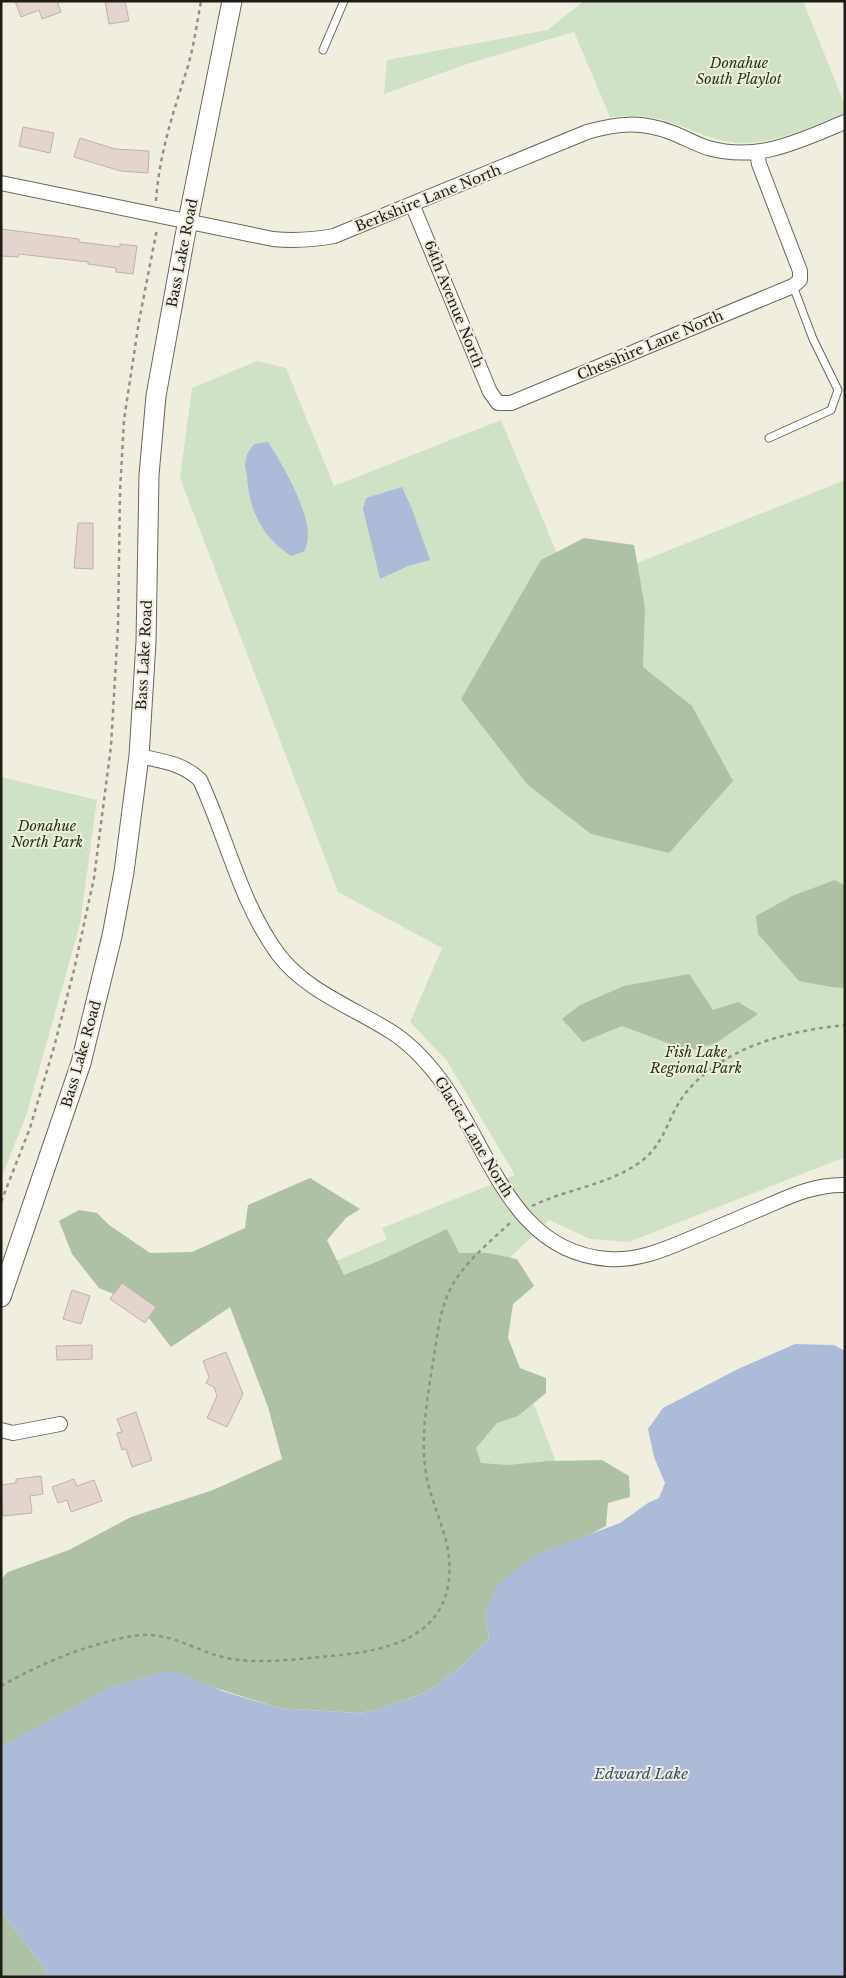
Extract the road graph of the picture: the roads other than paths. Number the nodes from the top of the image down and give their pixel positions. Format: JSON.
{"nodes":[{"id":1,"x":232,"y":1,"type":"edge"},
{"id":2,"x":344,"y":1,"type":"edge"},
{"id":3,"x":323,"y":50,"type":"dead end"},
{"id":4,"x":845,"y":122,"type":"edge"},
{"id":5,"x":756,"y":152,"type":"junction"},
{"id":6,"x":1,"y":183,"type":"edge"},
{"id":7,"x":412,"y":204,"type":"junction"},
{"id":8,"x":188,"y":222,"type":"junction"},
{"id":9,"x":796,"y":282,"type":"junction"},
{"id":10,"x":498,"y":403,"type":"joint"},
{"id":11,"x":769,"y":438,"type":"dead end"},
{"id":12,"x":139,"y":756,"type":"junction"},
{"id":13,"x":845,"y":1185,"type":"edge"},
{"id":14,"x":1,"y":1297,"type":"edge"},
{"id":15,"x":60,"y":1424,"type":"dead end"},
{"id":16,"x":1,"y":1430,"type":"edge"}],
"edges":[{"from":1,"to":8,"type":"main road","name":"Bass Lake Road"},
{"from":2,"to":3,"type":"lane"},
{"from":4,"to":5,"type":"street","name":"Berkshire Lane North"},
{"from":5,"to":7,"type":"street","name":"Berkshire Lane North"},
{"from":5,"to":9,"type":"street"},
{"from":6,"to":8,"type":"street","name":"Berkshire Lane North"},
{"from":7,"to":8,"type":"street","name":"Berkshire Lane North"},
{"from":7,"to":10,"type":"street","name":"64th Avenue North"},
{"from":8,"to":12,"type":"main road","name":"Bass Lake Road"},
{"from":9,"to":10,"type":"street","name":"Chesshire Lane North"},
{"from":9,"to":11,"type":"lane"},
{"from":12,"to":13,"type":"street","name":"Glacier Lane North"},
{"from":12,"to":14,"type":"main road","name":"Bass Lake Road"},
{"from":15,"to":16,"type":"street"}]}
